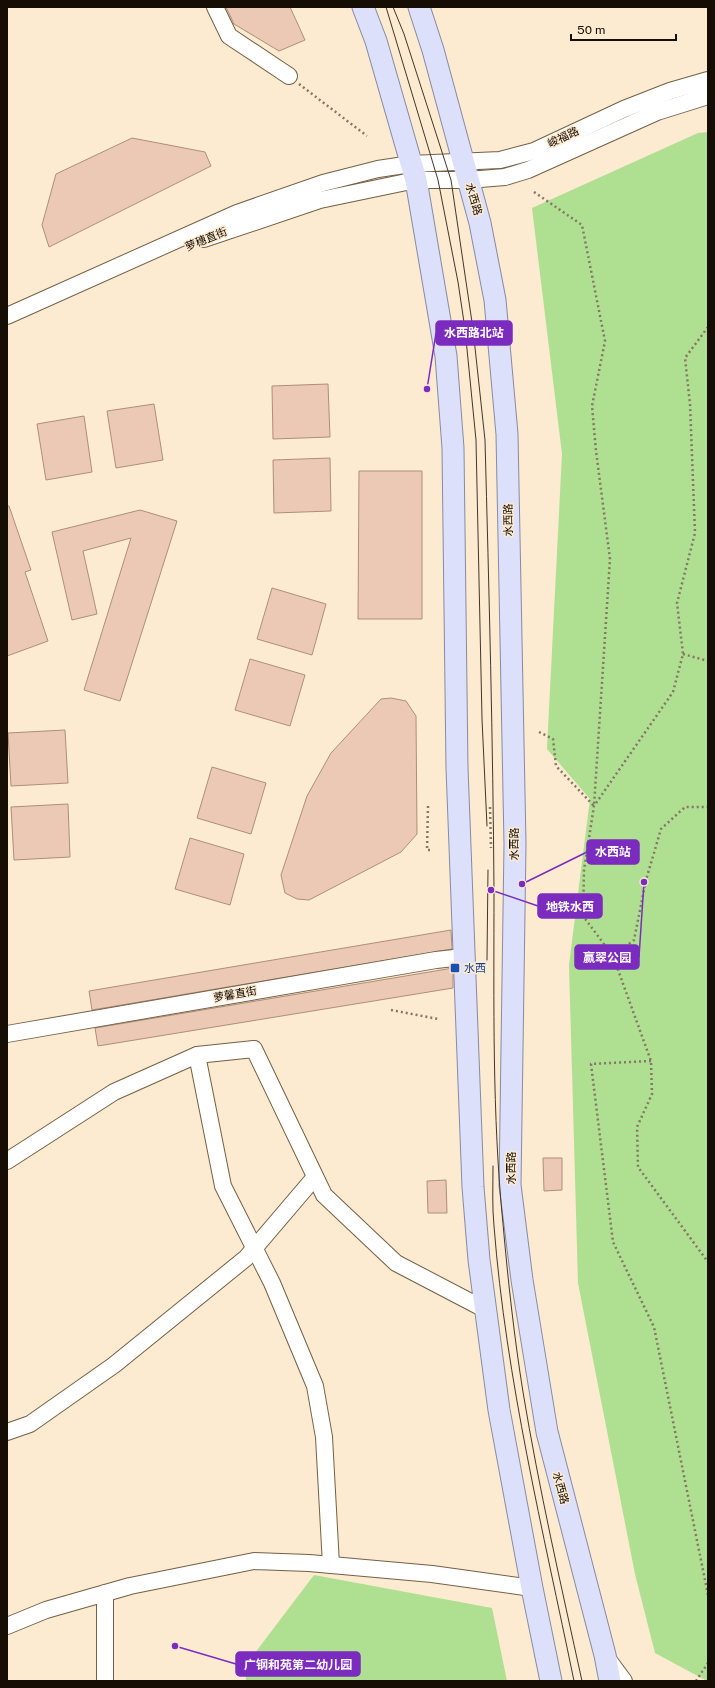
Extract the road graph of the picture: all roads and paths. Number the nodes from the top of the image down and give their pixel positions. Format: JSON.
{"nodes":[{"id":1,"x":215,"y":7,"type":"edge"},
{"id":2,"x":364,"y":7,"type":"edge"},
{"id":3,"x":419,"y":7,"type":"edge"},
{"id":4,"x":289,"y":76,"type":"joint"},
{"id":5,"x":708,"y":80,"type":"edge"},
{"id":6,"x":708,"y":96,"type":"edge"},
{"id":7,"x":367,"y":136,"type":"dead end"},
{"id":8,"x":466,"y":171,"type":"junction"},
{"id":9,"x":414,"y":172,"type":"junction"},
{"id":10,"x":534,"y":192,"type":"dead end"},
{"id":11,"x":7,"y":316,"type":"edge"},
{"id":12,"x":7,"y":327,"type":"edge"},
{"id":13,"x":708,"y":327,"type":"edge"},
{"id":14,"x":683,"y":654,"type":"junction"},
{"id":15,"x":708,"y":661,"type":"edge"},
{"id":16,"x":539,"y":732,"type":"dead end"},
{"id":17,"x":428,"y":806,"type":"dead end"},
{"id":18,"x":594,"y":806,"type":"junction"},
{"id":19,"x":490,"y":807,"type":"dead end"},
{"id":20,"x":708,"y":807,"type":"edge"},
{"id":21,"x":491,"y":848,"type":"dead end"},
{"id":22,"x":431,"y":850,"type":"dead end"},
{"id":23,"x":613,"y":956,"type":"junction"},
{"id":24,"x":463,"y":957,"type":"junction"},
{"id":25,"x":391,"y":1010,"type":"dead end"},
{"id":26,"x":438,"y":1019,"type":"dead end"},
{"id":27,"x":7,"y":1034,"type":"edge"},
{"id":28,"x":197,"y":1055,"type":"junction"},
{"id":29,"x":652,"y":1061,"type":"junction"},
{"id":30,"x":7,"y":1161,"type":"edge"},
{"id":31,"x":315,"y":1177,"type":"junction"},
{"id":32,"x":254,"y":1248,"type":"junction"},
{"id":33,"x":708,"y":1262,"type":"edge"},
{"id":34,"x":486,"y":1310,"type":"junction"},
{"id":35,"x":7,"y":1432,"type":"edge"},
{"id":36,"x":331,"y":1564,"type":"junction"},
{"id":37,"x":532,"y":1588,"type":"junction"},
{"id":38,"x":105,"y":1593,"type":"junction"},
{"id":39,"x":708,"y":1595,"type":"edge"},
{"id":40,"x":7,"y":1626,"type":"edge"},
{"id":41,"x":605,"y":1655,"type":"junction"},
{"id":42,"x":708,"y":1663,"type":"edge"},
{"id":43,"x":105,"y":1681,"type":"edge"},
{"id":44,"x":552,"y":1681,"type":"edge"},
{"id":45,"x":610,"y":1681,"type":"edge"},
{"id":46,"x":624,"y":1681,"type":"edge"},
{"id":47,"x":696,"y":1681,"type":"edge"}],
"edges":[{"from":1,"to":4,"type":"street"},
{"from":2,"to":9,"type":"main road"},
{"from":3,"to":8,"type":"main road","name":"水西路"},
{"from":4,"to":7,"type":"path"},
{"from":5,"to":8,"type":"street","name":"峻福路"},
{"from":6,"to":8,"type":"street","name":"峻福路"},
{"from":8,"to":9,"type":"street","name":"峻福路"},
{"from":8,"to":41,"type":"main road","name":"水西路"},
{"from":9,"to":11,"type":"street","name":"萝穗直街"},
{"from":9,"to":12,"type":"street","name":"萝穗直街"},
{"from":9,"to":24,"type":"main road"},
{"from":10,"to":18,"type":"path"},
{"from":13,"to":14,"type":"path"},
{"from":14,"to":15,"type":"path"},
{"from":14,"to":18,"type":"path"},
{"from":16,"to":18,"type":"path"},
{"from":17,"to":22,"type":"path"},
{"from":18,"to":23,"type":"path"},
{"from":19,"to":21,"type":"path"},
{"from":20,"to":23,"type":"path"},
{"from":23,"to":29,"type":"path"},
{"from":24,"to":27,"type":"street","name":"萝馨直街"},
{"from":24,"to":34,"type":"main road"},
{"from":25,"to":26,"type":"path"},
{"from":28,"to":30,"type":"street"},
{"from":28,"to":31,"type":"street"},
{"from":28,"to":32,"type":"street"},
{"from":29,"to":33,"type":"path"},
{"from":29,"to":39,"type":"path"},
{"from":31,"to":32,"type":"street"},
{"from":31,"to":34,"type":"street"},
{"from":32,"to":35,"type":"street"},
{"from":32,"to":36,"type":"street"},
{"from":34,"to":37,"type":"main road"},
{"from":36,"to":37,"type":"street"},
{"from":36,"to":38,"type":"street"},
{"from":37,"to":44,"type":"main road"},
{"from":38,"to":40,"type":"street"},
{"from":38,"to":43,"type":"street"},
{"from":41,"to":45,"type":"main road","name":"水西路"},
{"from":41,"to":46,"type":"street"},
{"from":42,"to":47,"type":"path"}]}
